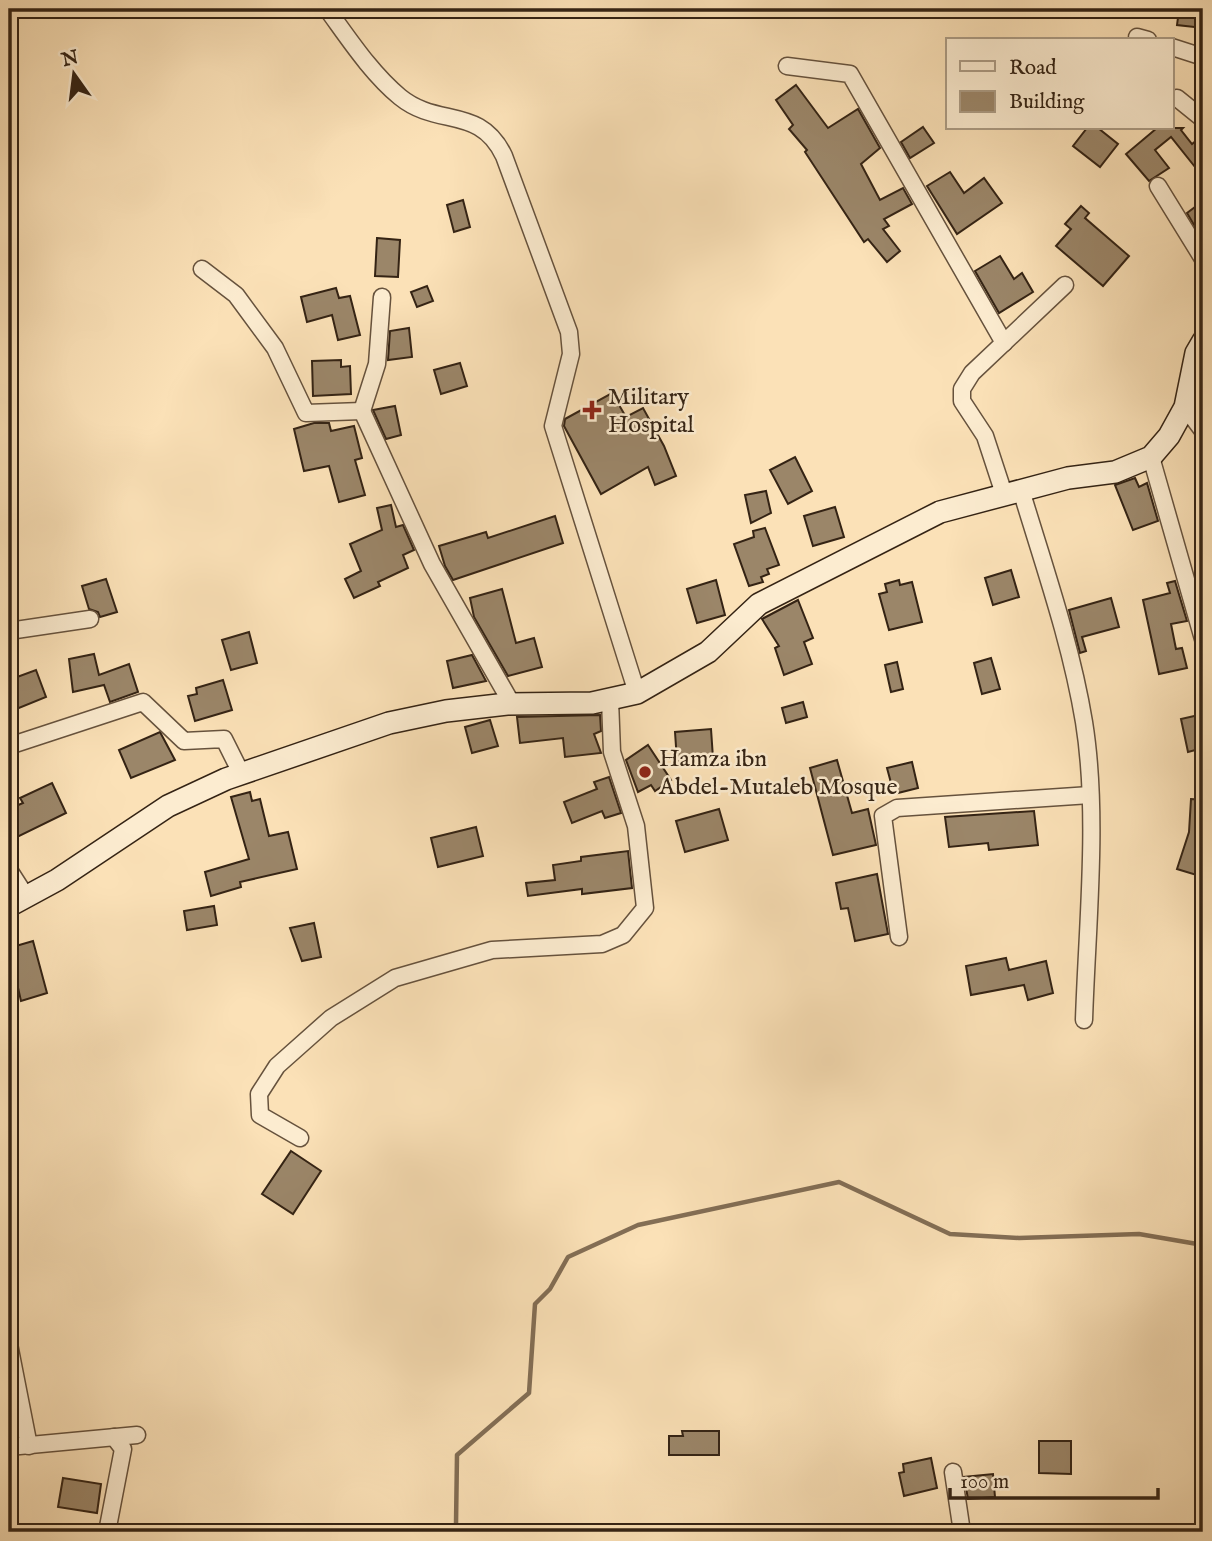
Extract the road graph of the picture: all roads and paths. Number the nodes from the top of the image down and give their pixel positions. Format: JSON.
{"nodes":[{"id":1,"x":327,"y":9,"type":"edge"},
{"id":2,"x":1174,"y":48,"type":"edge"},
{"id":3,"x":1203,"y":57,"type":"edge"},
{"id":4,"x":787,"y":66,"type":"dead end"},
{"id":5,"x":1177,"y":98,"type":"dead end"},
{"id":6,"x":1203,"y":119,"type":"edge"},
{"id":7,"x":1158,"y":186,"type":"dead end"},
{"id":8,"x":1203,"y":259,"type":"edge"},
{"id":9,"x":202,"y":269,"type":"dead end"},
{"id":10,"x":1065,"y":285,"type":"dead end"},
{"id":11,"x":382,"y":297,"type":"dead end"},
{"id":12,"x":1203,"y":341,"type":"edge"},
{"id":13,"x":1004,"y":343,"type":"junction"},
{"id":14,"x":1185,"y":407,"type":"junction"},
{"id":15,"x":362,"y":411,"type":"junction"},
{"id":16,"x":1203,"y":431,"type":"edge"},
{"id":17,"x":1151,"y":457,"type":"junction"},
{"id":18,"x":1012,"y":492,"type":"junction"},
{"id":19,"x":90,"y":619,"type":"dead end"},
{"id":20,"x":9,"y":631,"type":"edge"},
{"id":21,"x":1203,"y":639,"type":"edge"},
{"id":22,"x":637,"y":693,"type":"junction"},
{"id":23,"x":610,"y":700,"type":"junction"},
{"id":24,"x":512,"y":704,"type":"junction"},
{"id":25,"x":9,"y":746,"type":"edge"},
{"id":26,"x":241,"y":773,"type":"junction"},
{"id":27,"x":1090,"y":795,"type":"junction"},
{"id":28,"x":9,"y":870,"type":"edge"},
{"id":29,"x":18,"y":902,"type":"edge"},
{"id":30,"x":900,"y":937,"type":"dead end"},
{"id":31,"x":1084,"y":1020,"type":"dead end"},
{"id":32,"x":300,"y":1138,"type":"dead end"},
{"id":33,"x":9,"y":1344,"type":"edge"},
{"id":34,"x":137,"y":1435,"type":"dead end"},
{"id":35,"x":114,"y":1437,"type":"junction"},
{"id":36,"x":29,"y":1446,"type":"junction"},
{"id":37,"x":9,"y":1447,"type":"edge"},
{"id":38,"x":954,"y":1472,"type":"dead end"},
{"id":39,"x":107,"y":1532,"type":"edge"},
{"id":40,"x":962,"y":1532,"type":"edge"}],
"edges":[{"from":1,"to":22,"type":"street"},
{"from":2,"to":3,"type":"street"},
{"from":4,"to":13,"type":"street"},
{"from":5,"to":6,"type":"street"},
{"from":7,"to":8,"type":"street"},
{"from":9,"to":15,"type":"street"},
{"from":10,"to":13,"type":"street"},
{"from":11,"to":15,"type":"street"},
{"from":12,"to":14,"type":"street"},
{"from":13,"to":18,"type":"street"},
{"from":14,"to":16,"type":"street"},
{"from":14,"to":17,"type":"street"},
{"from":15,"to":24,"type":"street"},
{"from":17,"to":18,"type":"street"},
{"from":17,"to":21,"type":"street"},
{"from":18,"to":22,"type":"street"},
{"from":18,"to":27,"type":"street"},
{"from":19,"to":20,"type":"street"},
{"from":22,"to":23,"type":"street"},
{"from":23,"to":24,"type":"street"},
{"from":23,"to":32,"type":"street"},
{"from":24,"to":26,"type":"street"},
{"from":25,"to":26,"type":"street"},
{"from":26,"to":29,"type":"street"},
{"from":27,"to":30,"type":"street"},
{"from":27,"to":31,"type":"street"},
{"from":28,"to":29,"type":"street"},
{"from":33,"to":36,"type":"street"},
{"from":34,"to":35,"type":"street"},
{"from":35,"to":36,"type":"street"},
{"from":35,"to":39,"type":"street"},
{"from":36,"to":37,"type":"street"},
{"from":38,"to":40,"type":"street"}]}
